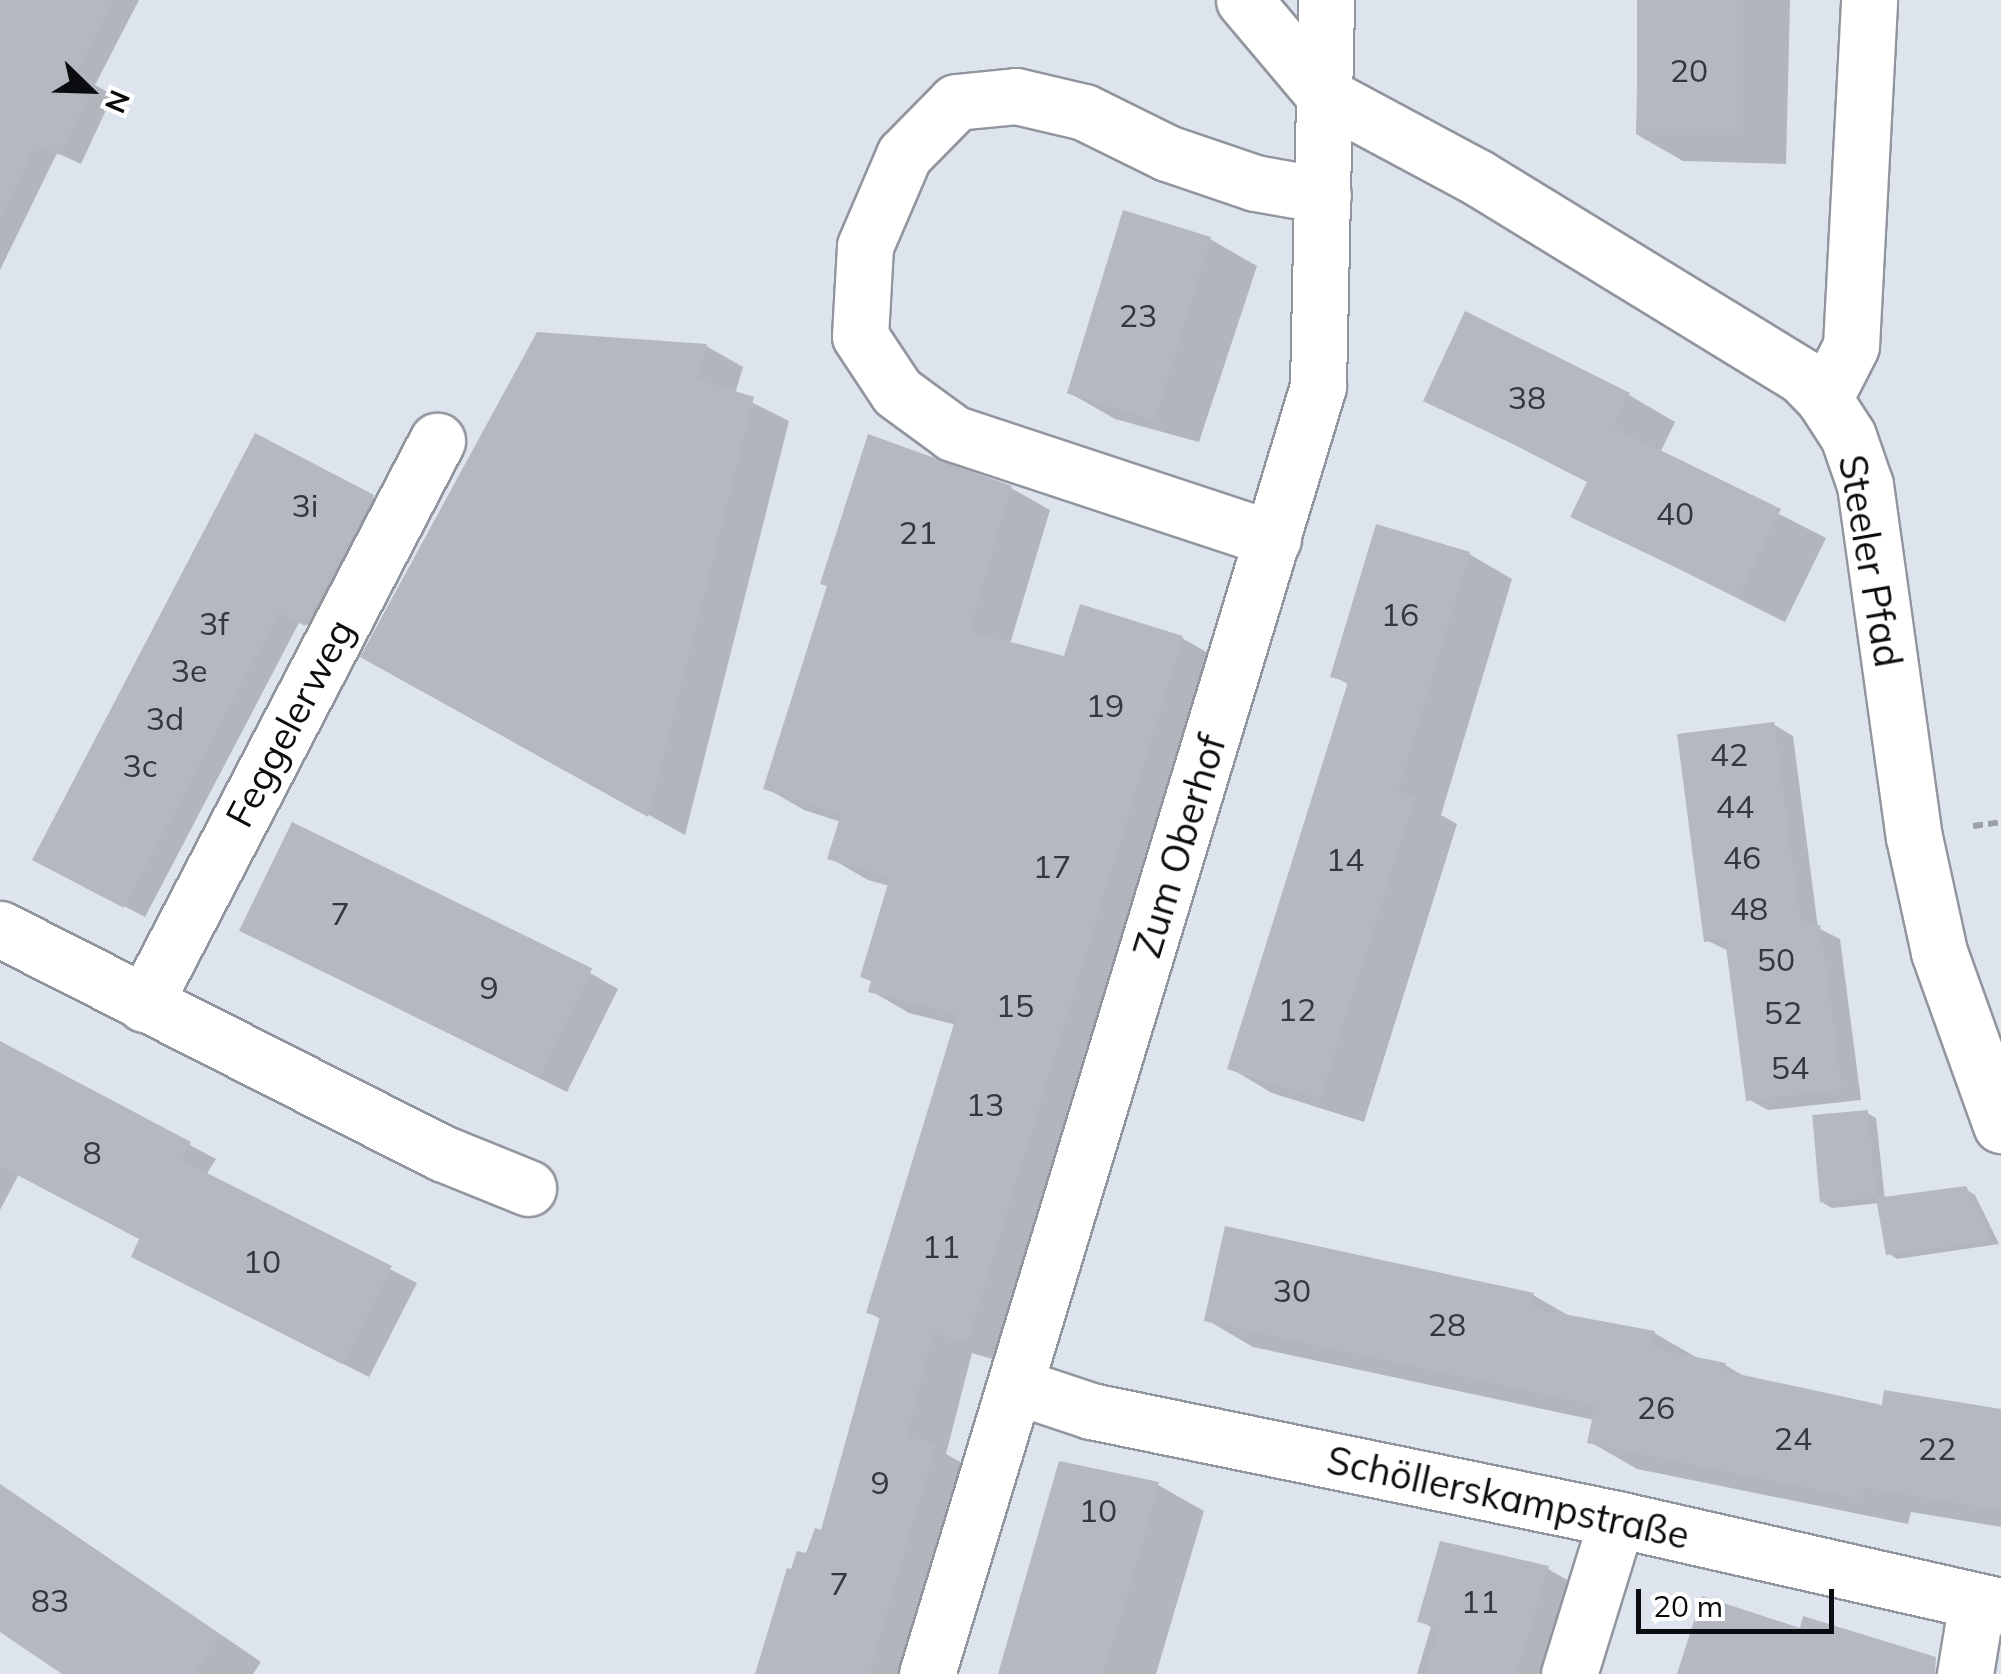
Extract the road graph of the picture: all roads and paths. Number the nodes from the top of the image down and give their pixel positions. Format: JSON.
{"nodes":[{"id":1,"x":1244,"y":0,"type":"edge"},
{"id":2,"x":1326,"y":0,"type":"edge"},
{"id":3,"x":1869,"y":0,"type":"edge"},
{"id":4,"x":1324,"y":95,"type":"junction"},
{"id":5,"x":1322,"y":194,"type":"junction"},
{"id":6,"x":1824,"y":399,"type":"junction"},
{"id":7,"x":437,"y":441,"type":"dead end"},
{"id":8,"x":1272,"y":539,"type":"junction"},
{"id":9,"x":0,"y":929,"type":"edge"},
{"id":10,"x":144,"y":1004,"type":"junction"},
{"id":11,"x":2001,"y":1125,"type":"edge"},
{"id":12,"x":528,"y":1188,"type":"dead end"},
{"id":13,"x":1016,"y":1386,"type":"junction"},
{"id":14,"x":1617,"y":1519,"type":"junction"},
{"id":15,"x":1989,"y":1603,"type":"edge"},
{"id":16,"x":1972,"y":1673,"type":"edge"},
{"id":17,"x":926,"y":1674,"type":"edge"},
{"id":18,"x":1569,"y":1674,"type":"edge"}],
"edges":[{"from":1,"to":4,"type":"street","name":"Steeler Pfad"},
{"from":2,"to":4,"type":"street","name":"Zum Oberhof"},
{"from":3,"to":6,"type":"street"},
{"from":4,"to":5,"type":"street","name":"Zum Oberhof"},
{"from":4,"to":6,"type":"street","name":"Steeler Pfad"},
{"from":5,"to":8,"type":"street","name":"Zum Oberhof"},
{"from":5,"to":8,"type":"street"},
{"from":6,"to":11,"type":"street","name":"Steeler Pfad"},
{"from":7,"to":10,"type":"street","name":"Feggelerweg"},
{"from":8,"to":13,"type":"street","name":"Zum Oberhof"},
{"from":9,"to":10,"type":"street"},
{"from":10,"to":12,"type":"street"},
{"from":13,"to":14,"type":"street","name":"Schöllerskampstraße"},
{"from":13,"to":17,"type":"street","name":"Zum Oberhof"},
{"from":14,"to":15,"type":"street","name":"Schöllerskampstraße"},
{"from":14,"to":18,"type":"street"},
{"from":15,"to":16,"type":"street"}]}
